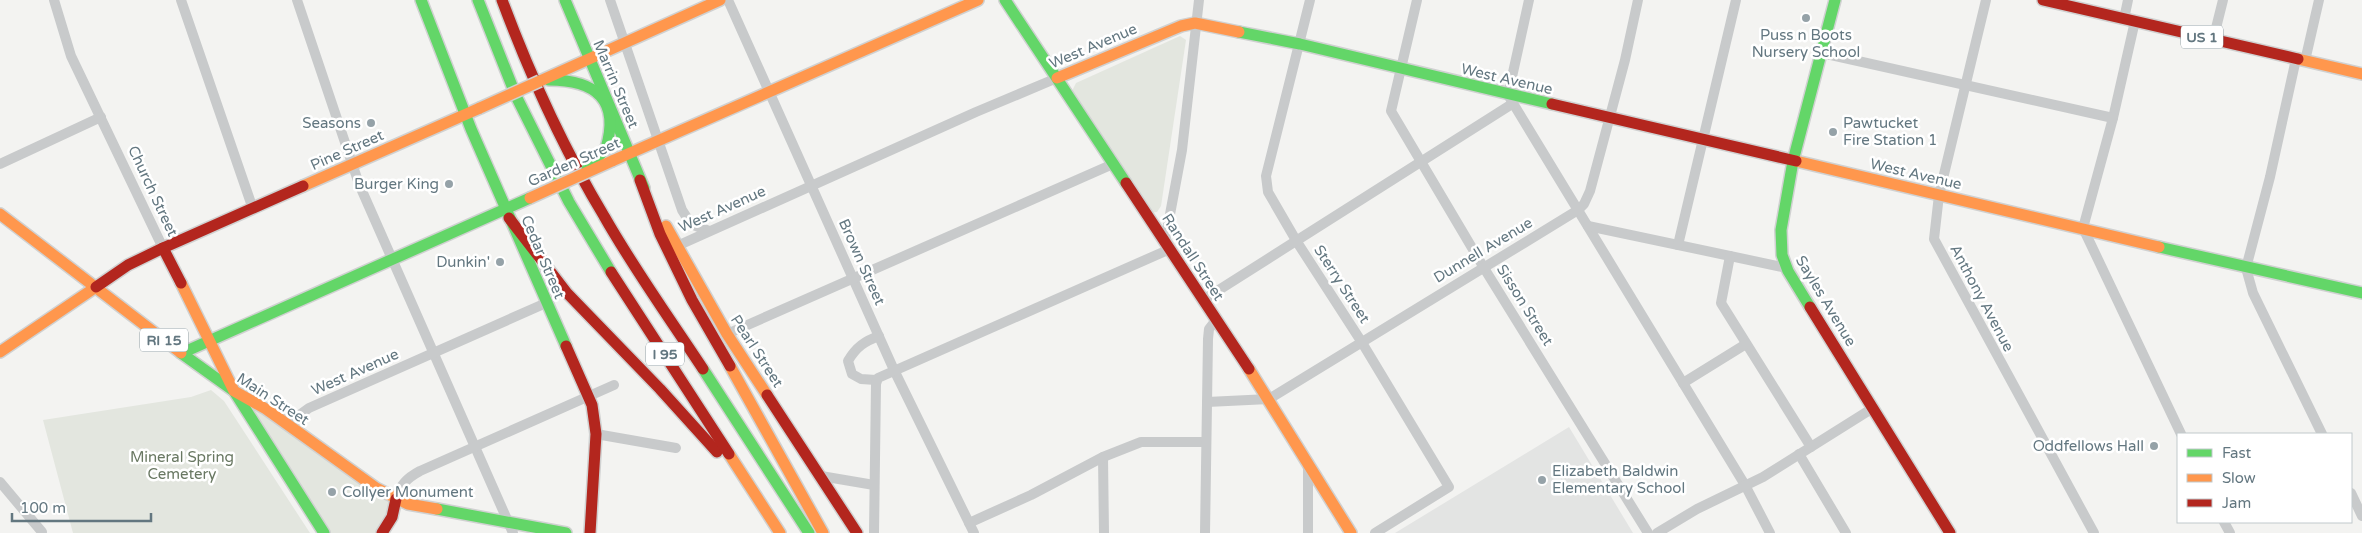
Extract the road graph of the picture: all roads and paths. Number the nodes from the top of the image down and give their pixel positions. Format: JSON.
{"nodes":[{"id":1,"x":54,"y":0,"type":"edge"},
{"id":2,"x":181,"y":0,"type":"edge"},
{"id":3,"x":297,"y":0,"type":"edge"},
{"id":4,"x":421,"y":0,"type":"edge"},
{"id":5,"x":478,"y":0,"type":"edge"},
{"id":6,"x":502,"y":0,"type":"edge"},
{"id":7,"x":565,"y":0,"type":"edge"},
{"id":8,"x":610,"y":0,"type":"edge"},
{"id":9,"x":720,"y":0,"type":"edge"},
{"id":10,"x":728,"y":0,"type":"edge"},
{"id":11,"x":978,"y":0,"type":"edge"},
{"id":12,"x":1005,"y":0,"type":"edge"},
{"id":13,"x":1199,"y":0,"type":"edge"},
{"id":14,"x":1310,"y":0,"type":"edge"},
{"id":15,"x":1417,"y":0,"type":"edge"},
{"id":16,"x":1528,"y":0,"type":"edge"},
{"id":17,"x":1638,"y":0,"type":"edge"},
{"id":18,"x":1736,"y":0,"type":"edge"},
{"id":19,"x":1835,"y":0,"type":"edge"},
{"id":20,"x":1986,"y":0,"type":"edge"},
{"id":21,"x":2043,"y":0,"type":"edge"},
{"id":22,"x":2128,"y":0,"type":"edge"},
{"id":23,"x":2223,"y":0,"type":"edge"},
{"id":24,"x":2319,"y":0,"type":"edge"},
{"id":25,"x":517,"y":6,"type":"dead end"},
{"id":26,"x":2130,"y":20,"type":"junction"},
{"id":27,"x":1195,"y":23,"type":"junction"},
{"id":28,"x":2213,"y":40,"type":"junction"},
{"id":29,"x":624,"y":43,"type":"junction"},
{"id":30,"x":1300,"y":44,"type":"junction"},
{"id":31,"x":519,"y":46,"type":"junction"},
{"id":32,"x":1822,"y":54,"type":"junction"},
{"id":33,"x":589,"y":59,"type":"junction"},
{"id":34,"x":2301,"y":60,"type":"junction"},
{"id":35,"x":1400,"y":69,"type":"junction"},
{"id":36,"x":2362,"y":74,"type":"edge"},
{"id":37,"x":1057,"y":78,"type":"junction"},
{"id":38,"x":540,"y":81,"type":"junction"},
{"id":39,"x":1967,"y":86,"type":"junction"},
{"id":40,"x":769,"y":92,"type":"junction"},
{"id":41,"x":1510,"y":99,"type":"junction"},
{"id":42,"x":610,"y":107,"type":"junction"},
{"id":43,"x":465,"y":115,"type":"junction"},
{"id":44,"x":101,"y":117,"type":"junction"},
{"id":45,"x":1609,"y":118,"type":"junction"},
{"id":46,"x":2113,"y":118,"type":"junction"},
{"id":47,"x":1703,"y":139,"type":"junction"},
{"id":48,"x":657,"y":141,"type":"junction"},
{"id":49,"x":629,"y":154,"type":"junction"},
{"id":50,"x":1793,"y":161,"type":"junction"},
{"id":51,"x":1421,"y":162,"type":"junction"},
{"id":52,"x":0,"y":164,"type":"edge"},
{"id":53,"x":1113,"y":164,"type":"junction"},
{"id":54,"x":352,"y":165,"type":"junction"},
{"id":55,"x":577,"y":177,"type":"junction"},
{"id":56,"x":640,"y":180,"type":"junction"},
{"id":57,"x":812,"y":186,"type":"junction"},
{"id":58,"x":1939,"y":195,"type":"junction"},
{"id":59,"x":252,"y":209,"type":"junction"},
{"id":60,"x":1578,"y":210,"type":"junction"},
{"id":61,"x":508,"y":213,"type":"junction"},
{"id":62,"x":0,"y":214,"type":"edge"},
{"id":63,"x":1588,"y":226,"type":"junction"},
{"id":64,"x":2083,"y":228,"type":"junction"},
{"id":65,"x":709,"y":231,"type":"junction"},
{"id":66,"x":1297,"y":242,"type":"junction"},
{"id":67,"x":1167,"y":245,"type":"junction"},
{"id":68,"x":1678,"y":245,"type":"junction"},
{"id":69,"x":677,"y":246,"type":"junction"},
{"id":70,"x":163,"y":248,"type":"junction"},
{"id":71,"x":1730,"y":256,"type":"junction"},
{"id":72,"x":392,"y":260,"type":"junction"},
{"id":73,"x":1484,"y":268,"type":"junction"},
{"id":74,"x":1787,"y":268,"type":"junction"},
{"id":75,"x":2246,"y":268,"type":"junction"},
{"id":76,"x":853,"y":279,"type":"junction"},
{"id":77,"x":96,"y":287,"type":"junction"},
{"id":78,"x":2362,"y":294,"type":"edge"},
{"id":79,"x":1203,"y":300,"type":"junction"},
{"id":80,"x":546,"y":303,"type":"junction"},
{"id":81,"x":1216,"y":320,"type":"junction"},
{"id":82,"x":727,"y":334,"type":"junction"},
{"id":83,"x":879,"y":336,"type":"junction"},
{"id":84,"x":1361,"y":341,"type":"junction"},
{"id":85,"x":208,"y":342,"type":"junction"},
{"id":86,"x":1746,"y":344,"type":"junction"},
{"id":87,"x":0,"y":352,"type":"edge"},
{"id":88,"x":182,"y":353,"type":"junction"},
{"id":89,"x":434,"y":354,"type":"junction"},
{"id":90,"x":894,"y":370,"type":"junction"},
{"id":91,"x":876,"y":380,"type":"junction"},
{"id":92,"x":1683,"y":383,"type":"junction"},
{"id":93,"x":614,"y":385,"type":"dead end"},
{"id":94,"x":234,"y":391,"type":"junction"},
{"id":95,"x":588,"y":396,"type":"junction"},
{"id":96,"x":1269,"y":399,"type":"junction"},
{"id":97,"x":1207,"y":402,"type":"junction"},
{"id":98,"x":1873,"y":408,"type":"junction"},
{"id":99,"x":290,"y":426,"type":"junction"},
{"id":100,"x":2181,"y":433,"type":"edge"},
{"id":101,"x":2322,"y":433,"type":"edge"},
{"id":102,"x":596,"y":434,"type":"junction"},
{"id":103,"x":1206,"y":442,"type":"junction"},
{"id":104,"x":475,"y":446,"type":"junction"},
{"id":105,"x":1811,"y":447,"type":"junction"},
{"id":106,"x":676,"y":448,"type":"dead end"},
{"id":107,"x":1799,"y":454,"type":"junction"},
{"id":108,"x":1103,"y":457,"type":"junction"},
{"id":109,"x":1308,"y":462,"type":"junction"},
{"id":110,"x":821,"y":476,"type":"junction"},
{"id":111,"x":0,"y":482,"type":"edge"},
{"id":112,"x":874,"y":485,"type":"junction"},
{"id":113,"x":1745,"y":485,"type":"junction"},
{"id":114,"x":2352,"y":496,"type":"edge"},
{"id":115,"x":396,"y":499,"type":"junction"},
{"id":116,"x":764,"y":508,"type":"junction"},
{"id":117,"x":2362,"y":516,"type":"edge"},
{"id":118,"x":969,"y":522,"type":"junction"},
{"id":119,"x":511,"y":528,"type":"edge"},
{"id":120,"x":42,"y":532,"type":"dead end"},
{"id":121,"x":324,"y":533,"type":"edge"},
{"id":122,"x":382,"y":533,"type":"edge"},
{"id":123,"x":566,"y":533,"type":"edge"},
{"id":124,"x":590,"y":533,"type":"edge"},
{"id":125,"x":780,"y":533,"type":"edge"},
{"id":126,"x":808,"y":533,"type":"edge"},
{"id":127,"x":823,"y":533,"type":"edge"},
{"id":128,"x":857,"y":533,"type":"edge"},
{"id":129,"x":874,"y":533,"type":"edge"},
{"id":130,"x":974,"y":533,"type":"edge"},
{"id":131,"x":1104,"y":533,"type":"edge"},
{"id":132,"x":1205,"y":533,"type":"edge"},
{"id":133,"x":1308,"y":533,"type":"edge"},
{"id":134,"x":1351,"y":533,"type":"edge"},
{"id":135,"x":1375,"y":533,"type":"edge"},
{"id":136,"x":1648,"y":533,"type":"edge"},
{"id":137,"x":1657,"y":533,"type":"edge"},
{"id":138,"x":1770,"y":533,"type":"edge"},
{"id":139,"x":1846,"y":533,"type":"edge"},
{"id":140,"x":1950,"y":533,"type":"edge"},
{"id":141,"x":2094,"y":533,"type":"edge"}],
"edges":[{"from":1,"to":44,"type":"street","name":"Church Street"},
{"from":2,"to":59,"type":"street"},
{"from":3,"to":54,"type":"street"},
{"from":4,"to":43,"type":"main road","name":"Cedar Street"},
{"from":5,"to":116,"type":"main road","number":"I 95"},
{"from":6,"to":31,"type":"main road","number":"I 95"},
{"from":7,"to":33,"type":"main road","name":"Marrin Street"},
{"from":8,"to":29,"type":"street"},
{"from":9,"to":29,"type":"main road","name":"Pine Street"},
{"from":10,"to":40,"type":"street","name":"Brown Street"},
{"from":11,"to":40,"type":"main road","name":"Garden Street"},
{"from":12,"to":37,"type":"main road","name":"Randall Street"},
{"from":13,"to":27,"type":"street"},
{"from":14,"to":30,"type":"street","name":"Sterry Street"},
{"from":15,"to":35,"type":"street","name":"Sisson Street"},
{"from":16,"to":41,"type":"street"},
{"from":17,"to":45,"type":"street","name":"Dunnell Avenue"},
{"from":18,"to":47,"type":"street"},
{"from":19,"to":32,"type":"main road","name":"Sayles Avenue"},
{"from":20,"to":39,"type":"street","name":"Anthony Avenue"},
{"from":21,"to":26,"type":"main road","number":"US 1"},
{"from":22,"to":26,"type":"street"},
{"from":23,"to":28,"type":"street"},
{"from":24,"to":34,"type":"street"},
{"from":25,"to":31,"type":"main road"},
{"from":26,"to":28,"type":"main road","number":"US 1"},
{"from":26,"to":46,"type":"street"},
{"from":27,"to":30,"type":"main road","name":"West Avenue"},
{"from":27,"to":37,"type":"main road","name":"West Avenue"},
{"from":27,"to":67,"type":"street"},
{"from":28,"to":34,"type":"main road","number":"US 1"},
{"from":29,"to":33,"type":"main road","name":"Pine Street"},
{"from":29,"to":48,"type":"street"},
{"from":30,"to":35,"type":"main road","name":"West Avenue"},
{"from":30,"to":66,"type":"street","name":"Sterry Street"},
{"from":31,"to":126,"type":"main road","number":"I 95"},
{"from":32,"to":39,"type":"street"},
{"from":32,"to":50,"type":"main road","name":"Sayles Avenue"},
{"from":33,"to":38,"type":"main road","name":"Pine Street"},
{"from":33,"to":42,"type":"main road","name":"Marrin Street"},
{"from":34,"to":36,"type":"main road","number":"US 1"},
{"from":34,"to":75,"type":"street"},
{"from":35,"to":41,"type":"main road","name":"West Avenue"},
{"from":35,"to":51,"type":"street","name":"Sisson Street"},
{"from":37,"to":53,"type":"main road","name":"Randall Street"},
{"from":37,"to":57,"type":"street","name":"West Avenue"},
{"from":38,"to":42,"type":"main road"},
{"from":38,"to":43,"type":"main road","name":"Pine Street","bridge":true},
{"from":39,"to":46,"type":"street"},
{"from":39,"to":58,"type":"street","name":"Anthony Avenue"},
{"from":40,"to":48,"type":"main road","name":"Garden Street"},
{"from":40,"to":57,"type":"street","name":"Brown Street"},
{"from":41,"to":45,"type":"main road","name":"West Avenue"},
{"from":41,"to":51,"type":"street"},
{"from":41,"to":60,"type":"street"},
{"from":42,"to":49,"type":"main road","name":"Marrin Street"},
{"from":42,"to":55,"type":"main road","bridge":true},
{"from":43,"to":54,"type":"main road","name":"Pine Street"},
{"from":43,"to":61,"type":"main road","name":"Cedar Street"},
{"from":44,"to":52,"type":"street"},
{"from":44,"to":70,"type":"street","name":"Church Street"},
{"from":45,"to":47,"type":"main road","name":"West Avenue"},
{"from":45,"to":60,"type":"street","name":"Dunnell Avenue"},
{"from":46,"to":64,"type":"street"},
{"from":47,"to":50,"type":"main road","name":"West Avenue"},
{"from":47,"to":68,"type":"street"},
{"from":48,"to":49,"type":"main road","name":"Garden Street"},
{"from":48,"to":65,"type":"street"},
{"from":49,"to":55,"type":"main road","name":"Garden Street","bridge":true},
{"from":49,"to":56,"type":"main road","name":"Marrin Street"},
{"from":50,"to":58,"type":"main road","name":"West Avenue"},
{"from":50,"to":74,"type":"main road","name":"Sayles Avenue"},
{"from":51,"to":66,"type":"street"},
{"from":51,"to":73,"type":"street","name":"Sisson Street"},
{"from":53,"to":67,"type":"main road","name":"Randall Street"},
{"from":53,"to":76,"type":"street"},
{"from":54,"to":59,"type":"main road","name":"Pine Street"},
{"from":54,"to":72,"type":"street"},
{"from":55,"to":61,"type":"main road","name":"Garden Street","bridge":true},
{"from":56,"to":69,"type":"main road","name":"Pearl Street"},
{"from":56,"to":127,"type":"main road"},
{"from":57,"to":65,"type":"street","name":"West Avenue"},
{"from":57,"to":76,"type":"street","name":"Brown Street"},
{"from":58,"to":64,"type":"main road","name":"West Avenue"},
{"from":58,"to":141,"type":"street","name":"Anthony Avenue"},
{"from":59,"to":70,"type":"main road","name":"Pine Street"},
{"from":60,"to":63,"type":"street"},
{"from":60,"to":73,"type":"street","name":"Dunnell Avenue"},
{"from":61,"to":72,"type":"main road","name":"Garden Street"},
{"from":61,"to":80,"type":"main road","name":"Cedar Street"},
{"from":61,"to":116,"type":"main road"},
{"from":62,"to":77,"type":"main road","name":"Main Street"},
{"from":63,"to":68,"type":"street"},
{"from":63,"to":92,"type":"street"},
{"from":64,"to":75,"type":"main road","name":"West Avenue"},
{"from":64,"to":100,"type":"street"},
{"from":65,"to":69,"type":"street","name":"West Avenue"},
{"from":66,"to":79,"type":"street"},
{"from":66,"to":84,"type":"street","name":"Sterry Street"},
{"from":67,"to":79,"type":"main road","name":"Randall Street"},
{"from":67,"to":90,"type":"street"},
{"from":68,"to":71,"type":"street"},
{"from":69,"to":82,"type":"main road","name":"Pearl Street"},
{"from":70,"to":77,"type":"main road","name":"Pine Street"},
{"from":70,"to":85,"type":"main road","name":"Church Street","number":"RI 15"},
{"from":71,"to":74,"type":"street"},
{"from":71,"to":86,"type":"street"},
{"from":72,"to":85,"type":"main road","name":"Garden Street"},
{"from":72,"to":89,"type":"street"},
{"from":73,"to":84,"type":"street","name":"Dunnell Avenue"},
{"from":73,"to":136,"type":"street","name":"Sisson Street"},
{"from":74,"to":98,"type":"main road","name":"Sayles Avenue"},
{"from":75,"to":78,"type":"main road","name":"West Avenue"},
{"from":75,"to":101,"type":"street"},
{"from":76,"to":82,"type":"street"},
{"from":76,"to":83,"type":"street","name":"Brown Street"},
{"from":77,"to":87,"type":"main road","name":"Pine Street"},
{"from":77,"to":88,"type":"main road","name":"Main Street","number":"RI 15"},
{"from":79,"to":81,"type":"main road","name":"Randall Street"},
{"from":80,"to":89,"type":"street","name":"West Avenue"},
{"from":80,"to":95,"type":"main road","name":"Cedar Street"},
{"from":81,"to":96,"type":"main road","name":"Randall Street"},
{"from":81,"to":97,"type":"street"},
{"from":82,"to":110,"type":"main road","name":"Pearl Street"},
{"from":83,"to":90,"type":"street","name":"Brown Street"},
{"from":83,"to":91,"type":"street"},
{"from":84,"to":96,"type":"street","name":"Dunnell Avenue"},
{"from":84,"to":135,"type":"street","name":"Sterry Street"},
{"from":85,"to":88,"type":"main road","name":"Garden Street"},
{"from":85,"to":94,"type":"main road","name":"Church Street","number":"RI 15"},
{"from":86,"to":92,"type":"street"},
{"from":86,"to":105,"type":"street"},
{"from":88,"to":94,"type":"main road","name":"Main Street","number":"RI 15"},
{"from":89,"to":99,"type":"street","name":"West Avenue"},
{"from":89,"to":104,"type":"street"},
{"from":90,"to":91,"type":"street"},
{"from":90,"to":118,"type":"street","name":"Brown Street"},
{"from":91,"to":112,"type":"street"},
{"from":92,"to":113,"type":"street"},
{"from":93,"to":95,"type":"street"},
{"from":94,"to":99,"type":"main road","name":"Main Street"},
{"from":94,"to":121,"type":"main road","number":"RI 15"},
{"from":95,"to":102,"type":"main road","name":"Cedar Street"},
{"from":95,"to":104,"type":"street"},
{"from":96,"to":97,"type":"street","name":"Dunnell Avenue"},
{"from":96,"to":109,"type":"main road","name":"Randall Street"},
{"from":97,"to":103,"type":"street"},
{"from":98,"to":105,"type":"street"},
{"from":98,"to":140,"type":"main road","name":"Sayles Avenue"},
{"from":99,"to":115,"type":"main road","name":"Main Street"},
{"from":102,"to":106,"type":"street"},
{"from":102,"to":124,"type":"main road","name":"Cedar Street"},
{"from":103,"to":108,"type":"street"},
{"from":103,"to":132,"type":"street"},
{"from":104,"to":115,"type":"street"},
{"from":104,"to":119,"type":"street"},
{"from":105,"to":107,"type":"street"},
{"from":107,"to":113,"type":"street"},
{"from":107,"to":139,"type":"street"},
{"from":108,"to":118,"type":"street"},
{"from":108,"to":131,"type":"street"},
{"from":109,"to":133,"type":"street"},
{"from":109,"to":134,"type":"main road","name":"Randall Street"},
{"from":110,"to":112,"type":"street"},
{"from":110,"to":128,"type":"main road","name":"Pearl Street"},
{"from":111,"to":120,"type":"street"},
{"from":112,"to":129,"type":"street"},
{"from":113,"to":137,"type":"street"},
{"from":113,"to":138,"type":"street"},
{"from":114,"to":117,"type":"street"},
{"from":115,"to":119,"type":"main road","name":"Main Street"},
{"from":115,"to":122,"type":"main road"},
{"from":116,"to":125,"type":"main road","number":"I 95"},
{"from":118,"to":130,"type":"street","name":"Brown Street"},
{"from":119,"to":123,"type":"main road","name":"Main Street"}]}
